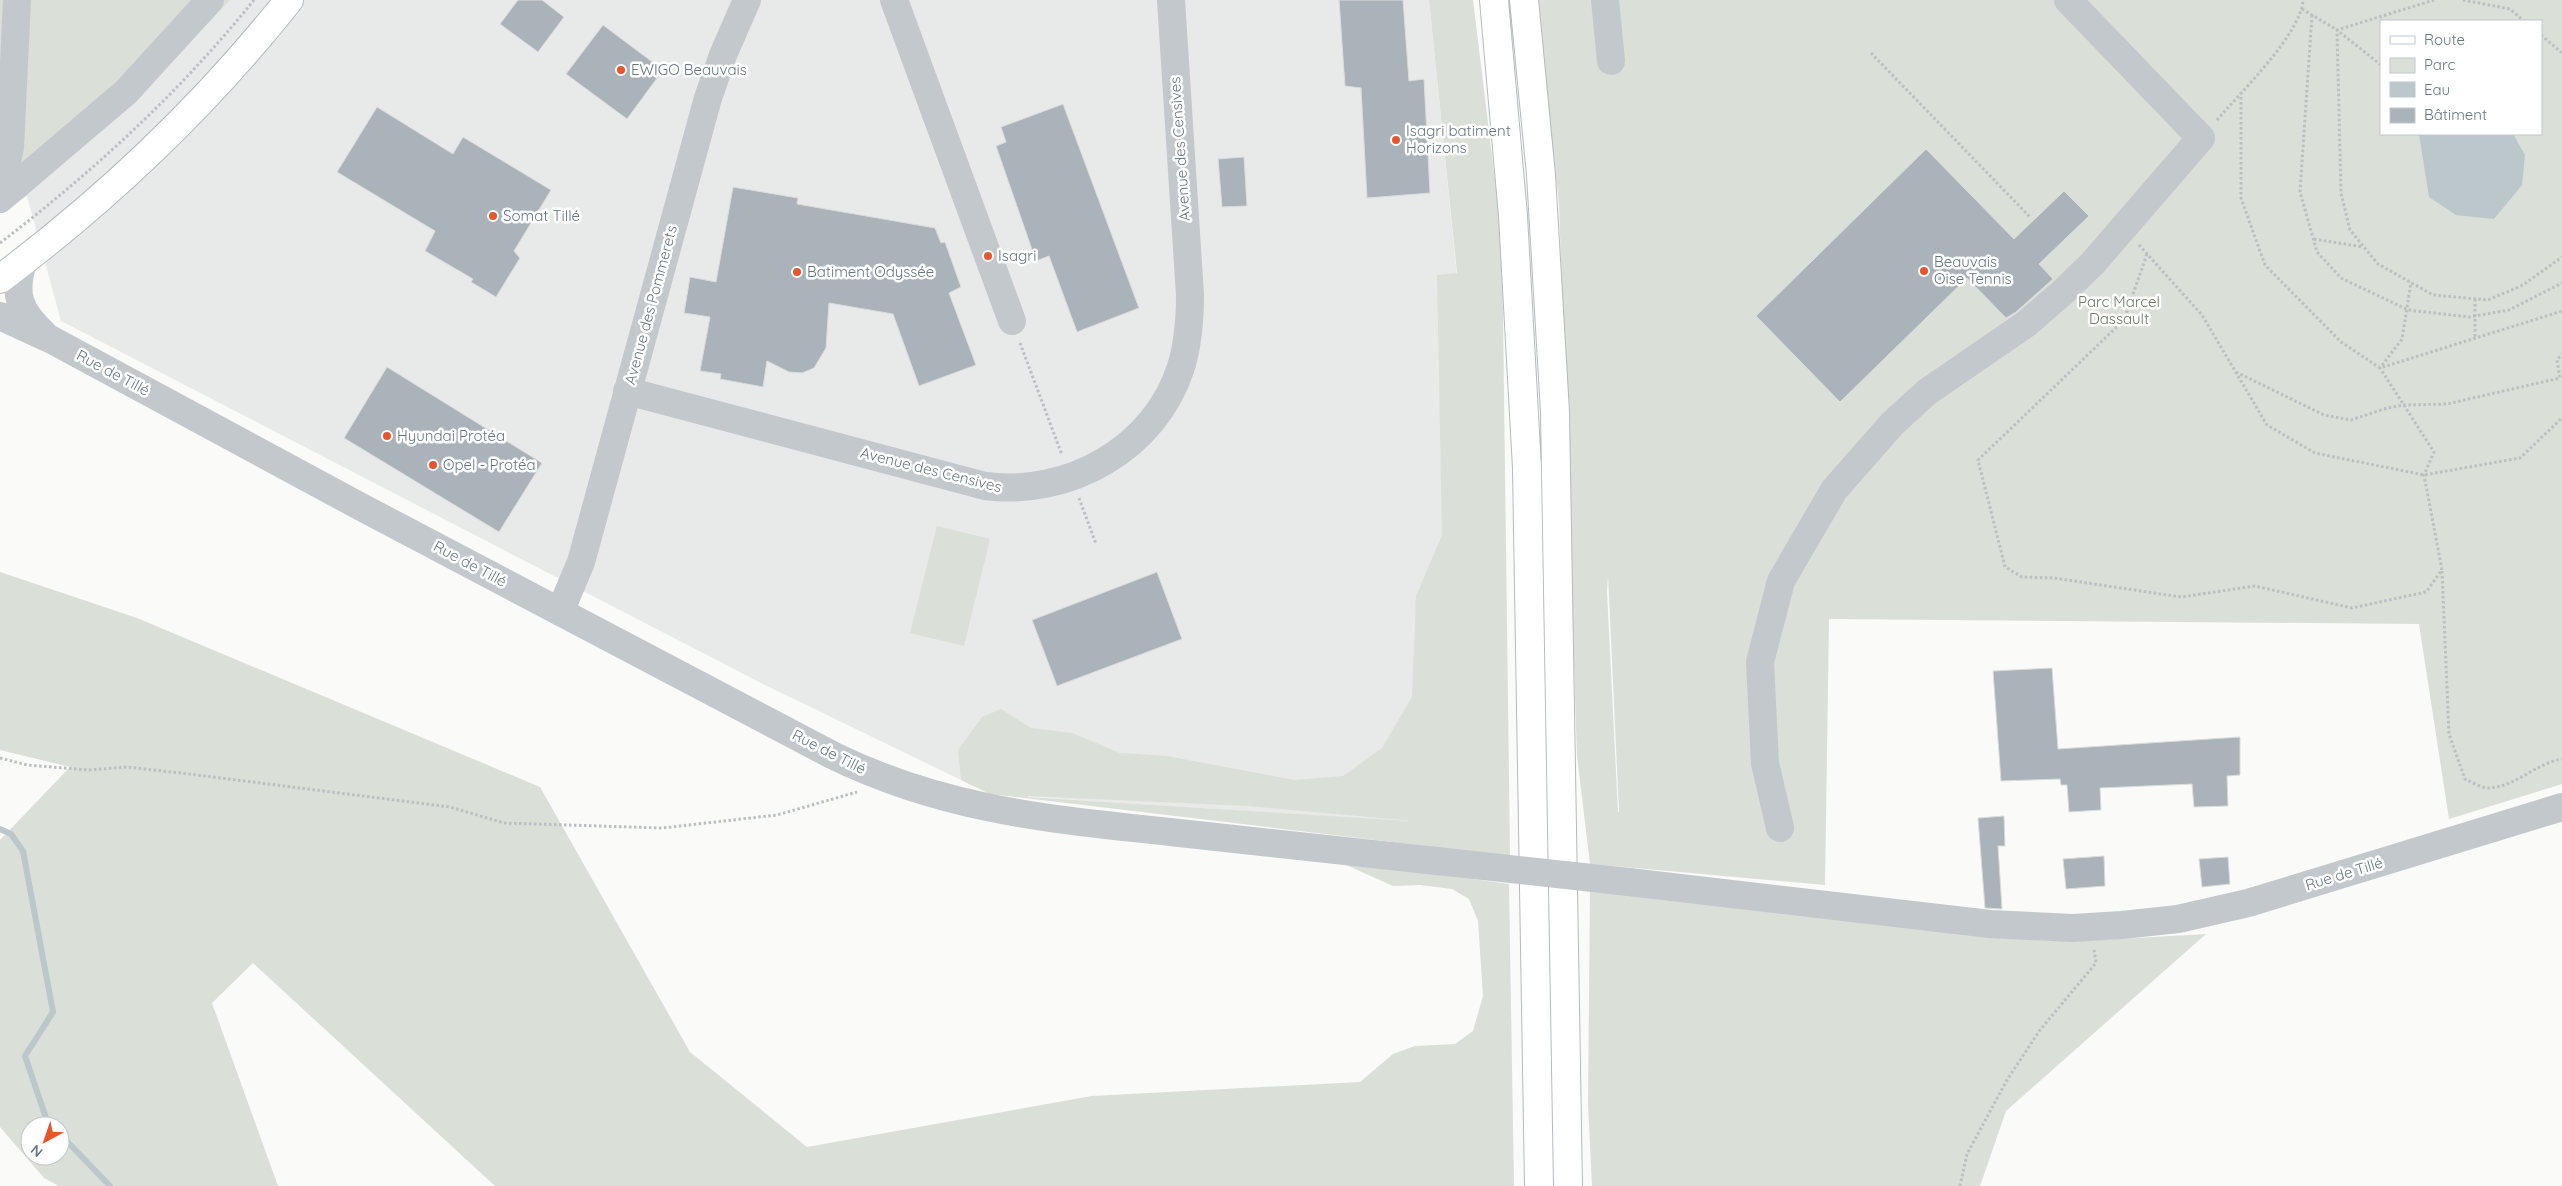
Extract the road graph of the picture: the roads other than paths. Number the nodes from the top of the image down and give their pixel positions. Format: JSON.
{"nodes":[{"id":1,"x":17,"y":0,"type":"edge"},
{"id":2,"x":210,"y":0,"type":"edge"},
{"id":3,"x":272,"y":0,"type":"edge"},
{"id":4,"x":289,"y":0,"type":"edge"},
{"id":5,"x":747,"y":0,"type":"edge"},
{"id":6,"x":894,"y":0,"type":"edge"},
{"id":7,"x":1171,"y":0,"type":"edge"},
{"id":8,"x":1494,"y":0,"type":"edge"},
{"id":9,"x":1524,"y":0,"type":"edge"},
{"id":10,"x":1605,"y":0,"type":"edge"},
{"id":11,"x":2068,"y":0,"type":"edge"},
{"id":12,"x":1611,"y":61,"type":"dead end"},
{"id":13,"x":0,"y":197,"type":"edge"},
{"id":14,"x":12,"y":262,"type":"edge"},
{"id":15,"x":0,"y":279,"type":"edge"},
{"id":16,"x":0,"y":316,"type":"edge"},
{"id":17,"x":1012,"y":321,"type":"road end"},
{"id":18,"x":52,"y":340,"type":"junction"},
{"id":19,"x":627,"y":390,"type":"junction"},
{"id":20,"x":560,"y":612,"type":"junction"},
{"id":21,"x":2562,"y":807,"type":"edge"},
{"id":22,"x":1780,"y":828,"type":"dead end"},
{"id":23,"x":1539,"y":1186,"type":"edge"},
{"id":24,"x":1568,"y":1186,"type":"edge"}],
"edges":[{"from":1,"to":13,"type":"street"},
{"from":2,"to":13,"type":"street"},
{"from":3,"to":14,"type":"main road"},
{"from":4,"to":14,"type":"main road"},
{"from":5,"to":19,"type":"street","name":"Avenue des Pommerets"},
{"from":6,"to":17,"type":"street"},
{"from":7,"to":19,"type":"street","name":"Avenue des Censives"},
{"from":8,"to":23,"type":"main road"},
{"from":9,"to":24,"type":"main road"},
{"from":10,"to":12,"type":"street"},
{"from":11,"to":22,"type":"street"},
{"from":14,"to":15,"type":"main road"},
{"from":14,"to":18,"type":"street","name":"Rue de Tillé"},
{"from":16,"to":18,"type":"street","name":"Rue de Tillé"},
{"from":18,"to":20,"type":"street","name":"Rue de Tillé"},
{"from":19,"to":20,"type":"street","name":"Avenue des Pommerets"},
{"from":20,"to":21,"type":"street","name":"Rue de Tillé","bridge":true}]}
